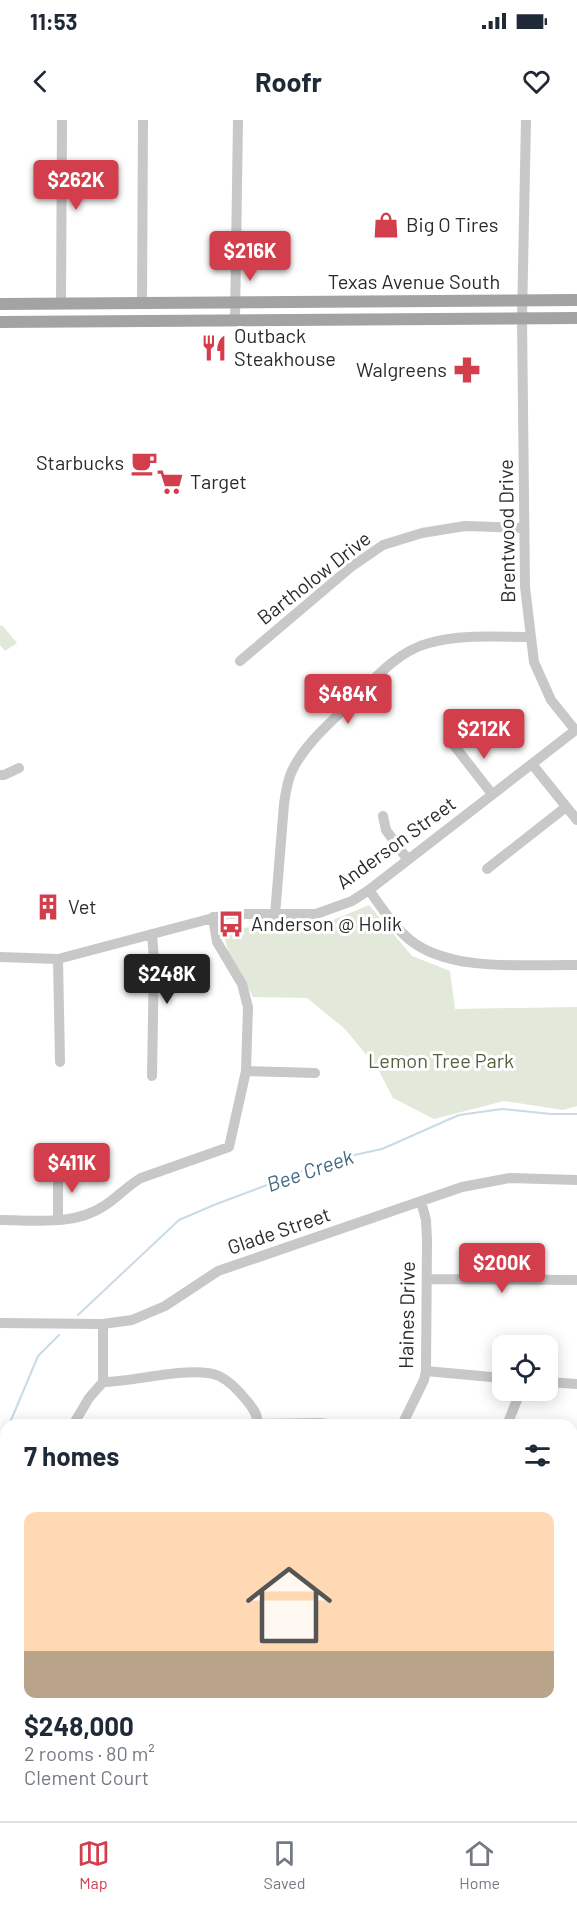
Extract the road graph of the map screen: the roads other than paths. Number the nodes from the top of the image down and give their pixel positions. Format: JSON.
{"nodes":[{"id":1,"x":62,"y":120,"type":"edge"},
{"id":2,"x":143,"y":120,"type":"edge"},
{"id":3,"x":238,"y":120,"type":"edge"},
{"id":4,"x":526,"y":120,"type":"edge"},
{"id":5,"x":577,"y":300,"type":"edge"},
{"id":6,"x":522,"y":301,"type":"junction"},
{"id":7,"x":142,"y":302,"type":"junction"},
{"id":8,"x":235,"y":302,"type":"junction"},
{"id":9,"x":61,"y":303,"type":"junction"},
{"id":10,"x":0,"y":304,"type":"edge"},
{"id":11,"x":522,"y":318,"type":"junction"},
{"id":12,"x":577,"y":318,"type":"edge"},
{"id":13,"x":235,"y":320,"type":"junction"},
{"id":14,"x":0,"y":322,"type":"edge"},
{"id":15,"x":524,"y":528,"type":"junction"},
{"id":16,"x":530,"y":637,"type":"junction"},
{"id":17,"x":240,"y":661,"type":"dead end"},
{"id":18,"x":576,"y":729,"type":"edge"},
{"id":19,"x":453,"y":744,"type":"dead end"},
{"id":20,"x":532,"y":764,"type":"junction"},
{"id":21,"x":19,"y":768,"type":"dead end"},
{"id":22,"x":0,"y":775,"type":"edge"},
{"id":23,"x":492,"y":794,"type":"junction"},
{"id":24,"x":566,"y":807,"type":"junction"},
{"id":25,"x":383,"y":816,"type":"dead end"},
{"id":26,"x":577,"y":820,"type":"edge"},
{"id":27,"x":408,"y":860,"type":"junction"},
{"id":28,"x":487,"y":870,"type":"dead end"},
{"id":29,"x":369,"y":890,"type":"junction"},
{"id":30,"x":275,"y":915,"type":"junction"},
{"id":31,"x":213,"y":917,"type":"junction"},
{"id":32,"x":152,"y":934,"type":"junction"},
{"id":33,"x":0,"y":957,"type":"edge"},
{"id":34,"x":58,"y":959,"type":"junction"},
{"id":35,"x":577,"y":965,"type":"edge"},
{"id":36,"x":60,"y":1062,"type":"dead end"},
{"id":37,"x":246,"y":1071,"type":"junction"},
{"id":38,"x":315,"y":1073,"type":"dead end"},
{"id":39,"x":152,"y":1076,"type":"dead end"},
{"id":40,"x":58,"y":1168,"type":"dead end"},
{"id":41,"x":577,"y":1180,"type":"edge"},
{"id":42,"x":421,"y":1201,"type":"junction"},
{"id":43,"x":0,"y":1220,"type":"edge"},
{"id":44,"x":58,"y":1220,"type":"junction"},
{"id":45,"x":427,"y":1279,"type":"junction"},
{"id":46,"x":577,"y":1280,"type":"edge"},
{"id":47,"x":0,"y":1323,"type":"edge"},
{"id":48,"x":102,"y":1324,"type":"junction"},
{"id":49,"x":426,"y":1371,"type":"junction"},
{"id":50,"x":492,"y":1377,"type":"edge"},
{"id":51,"x":103,"y":1382,"type":"junction"},
{"id":52,"x":558,"y":1383,"type":"edge"},
{"id":53,"x":577,"y":1384,"type":"edge"},
{"id":54,"x":517,"y":1401,"type":"edge"},
{"id":55,"x":77,"y":1419,"type":"edge"},
{"id":56,"x":258,"y":1419,"type":"edge"},
{"id":57,"x":405,"y":1419,"type":"edge"},
{"id":58,"x":509,"y":1419,"type":"edge"}],
"edges":[{"from":1,"to":9,"type":"street"},
{"from":2,"to":7,"type":"street"},
{"from":3,"to":8,"type":"street"},
{"from":4,"to":6,"type":"street","name":"Brentwood Drive"},
{"from":5,"to":6,"type":"main road","name":"Texas Avenue South"},
{"from":6,"to":8,"type":"main road","name":"Texas Avenue South"},
{"from":6,"to":11,"type":"street","name":"Brentwood Drive"},
{"from":7,"to":8,"type":"main road","name":"Texas Avenue South"},
{"from":7,"to":9,"type":"main road","name":"Texas Avenue South"},
{"from":8,"to":13,"type":"street"},
{"from":9,"to":10,"type":"main road","name":"Texas Avenue South"},
{"from":11,"to":12,"type":"main road","name":"Texas Avenue South"},
{"from":11,"to":13,"type":"main road","name":"Texas Avenue South"},
{"from":11,"to":15,"type":"street","name":"Brentwood Drive"},
{"from":13,"to":14,"type":"main road","name":"Texas Avenue South"},
{"from":15,"to":16,"type":"street","name":"Brentwood Drive"},
{"from":15,"to":17,"type":"street","name":"Bartholow Drive"},
{"from":16,"to":18,"type":"street","name":"Brentwood Drive"},
{"from":16,"to":30,"type":"street"},
{"from":18,"to":20,"type":"street","name":"Anderson Street"},
{"from":19,"to":23,"type":"street"},
{"from":20,"to":23,"type":"street","name":"Anderson Street"},
{"from":20,"to":24,"type":"street"},
{"from":21,"to":22,"type":"street"},
{"from":23,"to":27,"type":"street","name":"Anderson Street"},
{"from":24,"to":26,"type":"street"},
{"from":24,"to":28,"type":"street"},
{"from":25,"to":27,"type":"street"},
{"from":27,"to":29,"type":"street","name":"Anderson Street"},
{"from":29,"to":30,"type":"street","name":"Anderson Street"},
{"from":29,"to":35,"type":"street"},
{"from":30,"to":31,"type":"street","name":"Anderson Street"},
{"from":31,"to":32,"type":"street","name":"Anderson Street"},
{"from":31,"to":37,"type":"street"},
{"from":32,"to":34,"type":"street","name":"Anderson Street"},
{"from":32,"to":39,"type":"street"},
{"from":33,"to":34,"type":"street","name":"Anderson Street"},
{"from":34,"to":36,"type":"street"},
{"from":37,"to":38,"type":"street"},
{"from":37,"to":44,"type":"street"},
{"from":40,"to":44,"type":"street"},
{"from":41,"to":42,"type":"street","name":"Glade Street"},
{"from":42,"to":45,"type":"street","name":"Haines Drive"},
{"from":42,"to":48,"type":"street","name":"Glade Street"},
{"from":43,"to":44,"type":"street"},
{"from":45,"to":46,"type":"street"},
{"from":45,"to":49,"type":"street","name":"Haines Drive"},
{"from":47,"to":48,"type":"street","name":"Glade Street"},
{"from":48,"to":51,"type":"street"},
{"from":49,"to":50,"type":"street"},
{"from":49,"to":57,"type":"street","name":"Haines Drive"},
{"from":51,"to":55,"type":"street"},
{"from":51,"to":56,"type":"street"},
{"from":52,"to":53,"type":"street"},
{"from":54,"to":58,"type":"street"}]}
